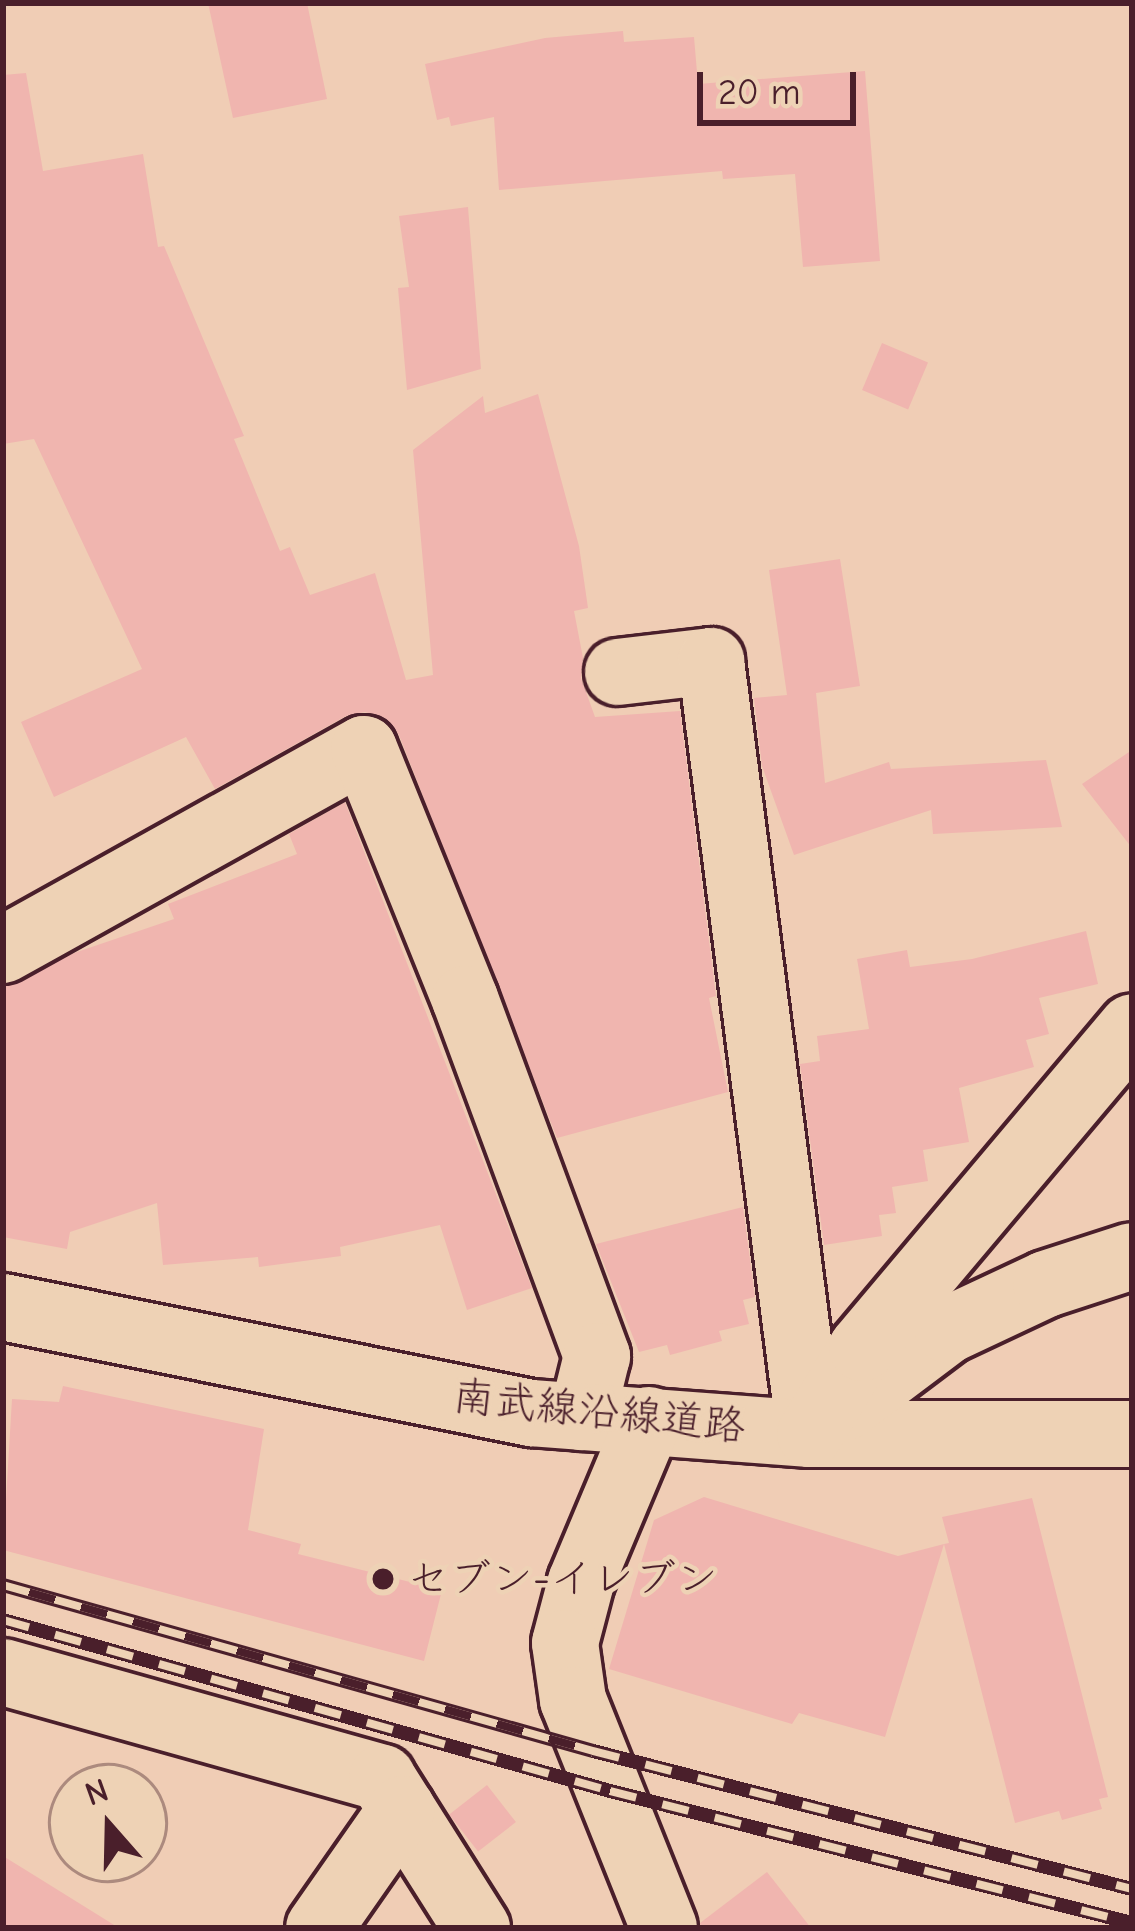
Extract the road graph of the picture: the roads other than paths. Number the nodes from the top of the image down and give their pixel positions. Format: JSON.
{"nodes":[{"id":1,"x":618,"y":672,"type":"dead end"},
{"id":2,"x":3,"y":950,"type":"edge"},
{"id":3,"x":1132,"y":1027,"type":"edge"},
{"id":4,"x":1132,"y":1256,"type":"edge"},
{"id":5,"x":3,"y":1307,"type":"edge"},
{"id":6,"x":582,"y":1417,"type":"junction"},
{"id":7,"x":650,"y":1420,"type":"junction"},
{"id":8,"x":1132,"y":1433,"type":"edge"},
{"id":9,"x":810,"y":1434,"type":"junction"},
{"id":10,"x":3,"y":1672,"type":"edge"},
{"id":11,"x":402,"y":1809,"type":"junction"},
{"id":12,"x":319,"y":1928,"type":"edge"},
{"id":13,"x":477,"y":1928,"type":"edge"},
{"id":14,"x":664,"y":1928,"type":"edge"}],
"edges":[{"from":1,"to":9,"type":"street"},
{"from":2,"to":6,"type":"street"},
{"from":3,"to":9,"type":"street"},
{"from":4,"to":9,"type":"street"},
{"from":5,"to":6,"type":"street","name":"南武線沿線道路"},
{"from":6,"to":7,"type":"street","name":"南武線沿線道路"},
{"from":7,"to":9,"type":"street","name":"南武線沿線道路"},
{"from":7,"to":14,"type":"street"},
{"from":8,"to":9,"type":"street","name":"南武線沿線道路"},
{"from":10,"to":11,"type":"street"},
{"from":11,"to":12,"type":"street"},
{"from":11,"to":13,"type":"street"}]}
